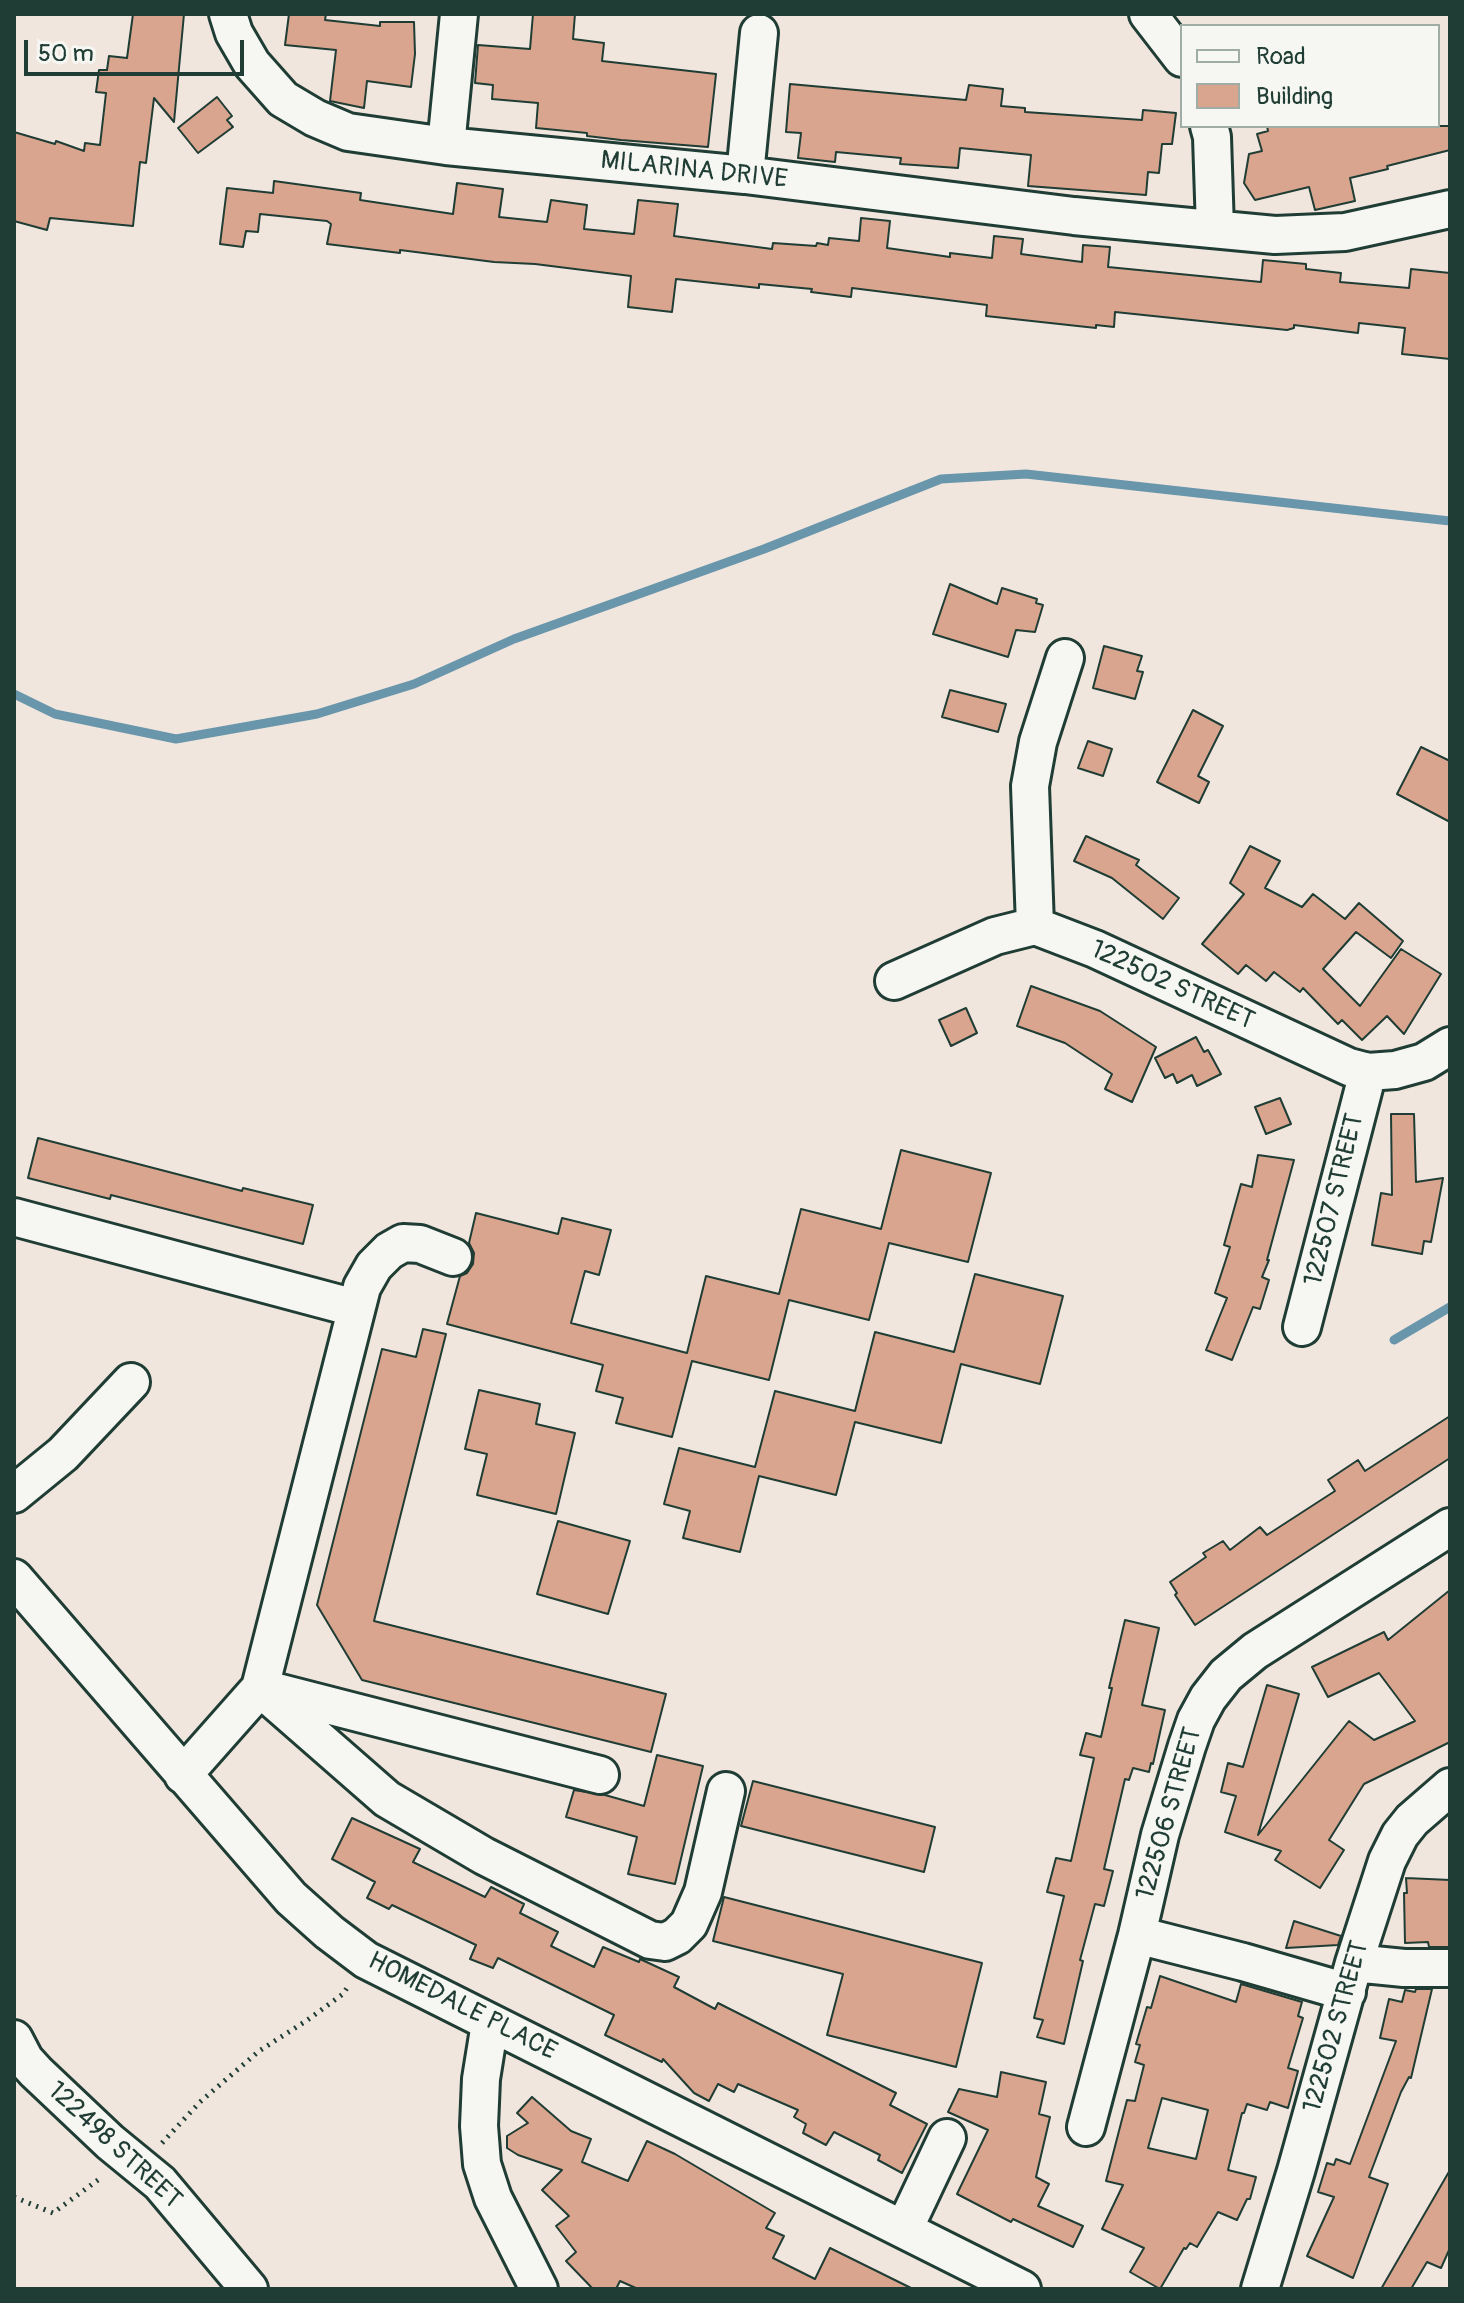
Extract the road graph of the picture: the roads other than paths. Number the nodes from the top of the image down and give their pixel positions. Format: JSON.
{"nodes":[{"id":1,"x":228,"y":14,"type":"edge"},
{"id":2,"x":459,"y":14,"type":"edge"},
{"id":3,"x":1148,"y":14,"type":"edge"},
{"id":4,"x":759,"y":33,"type":"dead end"},
{"id":5,"x":1180,"y":55,"type":"edge"},
{"id":6,"x":1210,"y":128,"type":"edge"},
{"id":7,"x":446,"y":146,"type":"junction"},
{"id":8,"x":745,"y":175,"type":"junction"},
{"id":9,"x":1450,"y":209,"type":"edge"},
{"id":10,"x":1215,"y":229,"type":"junction"},
{"id":11,"x":1065,"y":658,"type":"dead end"},
{"id":12,"x":1035,"y":926,"type":"junction"},
{"id":13,"x":894,"y":981,"type":"dead end"},
{"id":14,"x":1450,"y":1046,"type":"edge"},
{"id":15,"x":1368,"y":1072,"type":"junction"},
{"id":16,"x":14,"y":1217,"type":"edge"},
{"id":17,"x":453,"y":1257,"type":"dead end"},
{"id":18,"x":355,"y":1308,"type":"junction"},
{"id":19,"x":1302,"y":1327,"type":"dead end"},
{"id":20,"x":131,"y":1382,"type":"dead end"},
{"id":21,"x":14,"y":1494,"type":"edge"},
{"id":22,"x":1450,"y":1527,"type":"edge"},
{"id":23,"x":14,"y":1578,"type":"edge"},
{"id":24,"x":260,"y":1688,"type":"junction"},
{"id":25,"x":183,"y":1775,"type":"junction"},
{"id":26,"x":600,"y":1775,"type":"dead end"},
{"id":27,"x":1450,"y":1787,"type":"edge"},
{"id":28,"x":726,"y":1791,"type":"dead end"},
{"id":29,"x":1137,"y":1935,"type":"junction"},
{"id":30,"x":1450,"y":1968,"type":"edge"},
{"id":31,"x":1350,"y":1978,"type":"junction"},
{"id":32,"x":490,"y":2023,"type":"junction"},
{"id":33,"x":14,"y":2039,"type":"edge"},
{"id":34,"x":1086,"y":2127,"type":"dead end"},
{"id":35,"x":947,"y":2138,"type":"dead end"},
{"id":36,"x":904,"y":2229,"type":"junction"},
{"id":37,"x":1013,"y":2287,"type":"edge"},
{"id":38,"x":249,"y":2289,"type":"edge"},
{"id":39,"x":539,"y":2289,"type":"edge"},
{"id":40,"x":1260,"y":2289,"type":"edge"}],
"edges":[{"from":1,"to":7,"type":"street","name":"MILARINA DRIVE"},
{"from":2,"to":7,"type":"street"},
{"from":3,"to":5,"type":"street"},
{"from":4,"to":8,"type":"street"},
{"from":6,"to":10,"type":"street"},
{"from":7,"to":8,"type":"street","name":"MILARINA DRIVE"},
{"from":8,"to":10,"type":"street","name":"MILARINA DRIVE"},
{"from":9,"to":10,"type":"street","name":"MILARINA DRIVE"},
{"from":11,"to":12,"type":"street"},
{"from":12,"to":13,"type":"street"},
{"from":12,"to":15,"type":"street","name":"122502 STREET"},
{"from":14,"to":15,"type":"street","name":"122502 STREET"},
{"from":15,"to":19,"type":"street","name":"122507 STREET"},
{"from":16,"to":18,"type":"street"},
{"from":17,"to":18,"type":"street"},
{"from":18,"to":24,"type":"street"},
{"from":20,"to":21,"type":"street"},
{"from":22,"to":29,"type":"street","name":"122506 STREET"},
{"from":23,"to":25,"type":"street","name":"HOMEDALE PLACE"},
{"from":24,"to":25,"type":"street"},
{"from":24,"to":26,"type":"street"},
{"from":24,"to":28,"type":"street"},
{"from":25,"to":32,"type":"street","name":"HOMEDALE PLACE"},
{"from":27,"to":31,"type":"street","name":"122502 STREET"},
{"from":29,"to":31,"type":"street"},
{"from":29,"to":34,"type":"street","name":"122506 STREET"},
{"from":30,"to":31,"type":"street"},
{"from":31,"to":40,"type":"street","name":"122502 STREET"},
{"from":32,"to":36,"type":"street","name":"HOMEDALE PLACE"},
{"from":32,"to":39,"type":"street"},
{"from":33,"to":38,"type":"street","name":"122498 STREET"},
{"from":35,"to":36,"type":"street"},
{"from":36,"to":37,"type":"street","name":"HOMEDALE PLACE"}]}
